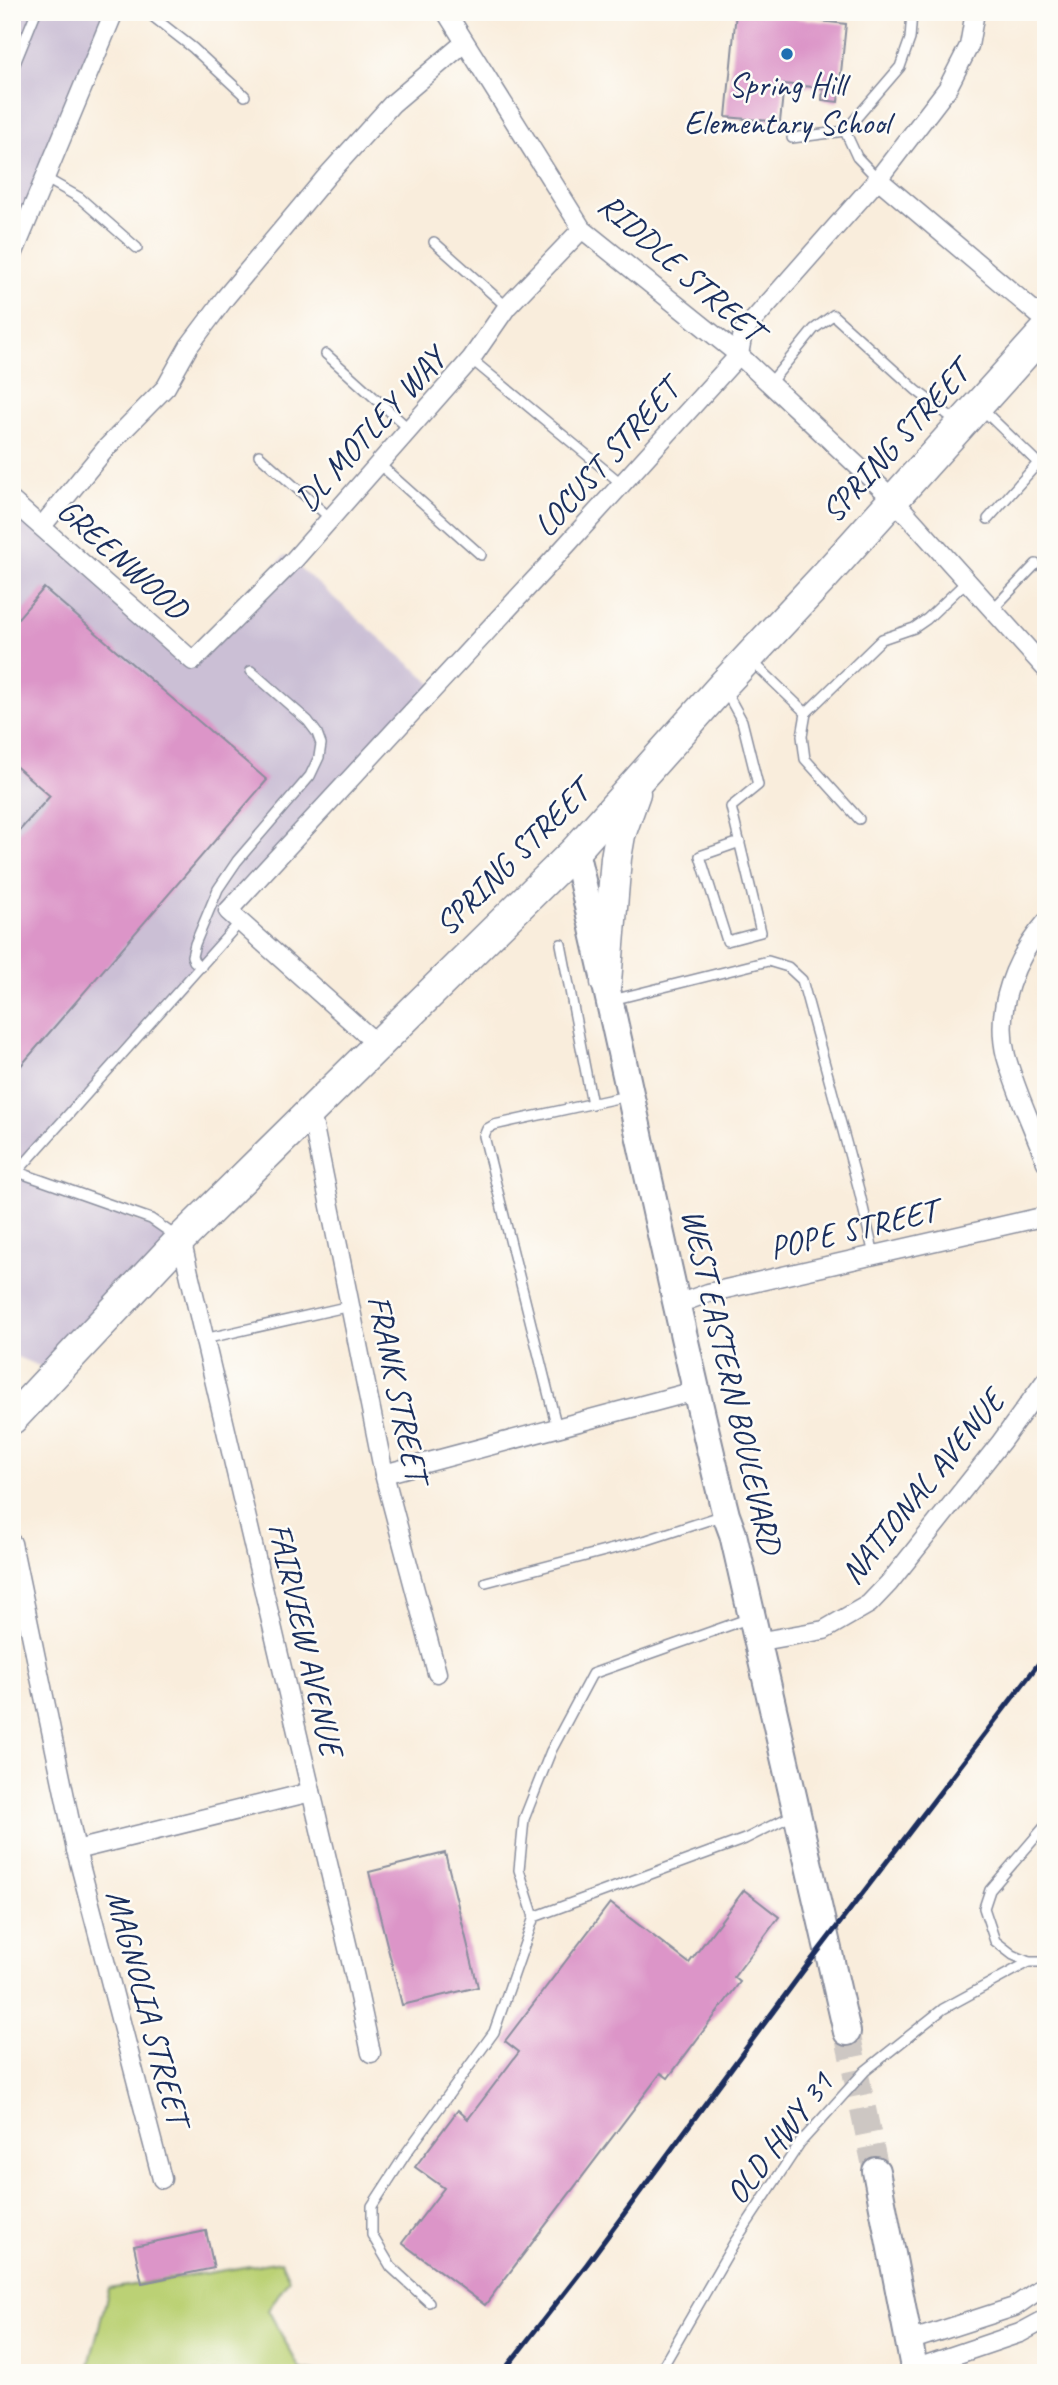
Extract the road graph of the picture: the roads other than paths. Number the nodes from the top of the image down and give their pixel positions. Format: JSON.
{"nodes":[{"id":1,"x":36,"y":12,"type":"edge"},
{"id":2,"x":114,"y":12,"type":"edge"},
{"id":3,"x":147,"y":12,"type":"edge"},
{"id":4,"x":446,"y":12,"type":"edge"},
{"id":5,"x":912,"y":12,"type":"edge"},
{"id":6,"x":975,"y":12,"type":"edge"},
{"id":7,"x":464,"y":43,"type":"junction"},
{"id":8,"x":12,"y":71,"type":"edge"},
{"id":9,"x":245,"y":96,"type":"dead end"},
{"id":10,"x":845,"y":131,"type":"junction"},
{"id":11,"x":792,"y":138,"type":"dead end"},
{"id":12,"x":45,"y":178,"type":"junction"},
{"id":13,"x":878,"y":179,"type":"junction"},
{"id":14,"x":582,"y":229,"type":"junction"},
{"id":15,"x":434,"y":242,"type":"dead end"},
{"id":16,"x":137,"y":248,"type":"dead end"},
{"id":17,"x":12,"y":257,"type":"edge"},
{"id":18,"x":507,"y":307,"type":"junction"},
{"id":19,"x":1046,"y":321,"type":"edge"},
{"id":20,"x":1046,"y":330,"type":"edge"},
{"id":21,"x":326,"y":354,"type":"dead end"},
{"id":22,"x":739,"y":355,"type":"junction"},
{"id":23,"x":471,"y":359,"type":"junction"},
{"id":24,"x":770,"y":383,"type":"junction"},
{"id":25,"x":969,"y":415,"type":"junction"},
{"id":26,"x":408,"y":428,"type":"junction"},
{"id":27,"x":1046,"y":454,"type":"edge"},
{"id":28,"x":259,"y":455,"type":"dead end"},
{"id":29,"x":378,"y":463,"type":"junction"},
{"id":30,"x":1038,"y":463,"type":"junction"},
{"id":31,"x":622,"y":484,"type":"junction"},
{"id":32,"x":893,"y":499,"type":"junction"},
{"id":33,"x":14,"y":506,"type":"edge"},
{"id":34,"x":330,"y":518,"type":"junction"},
{"id":35,"x":988,"y":519,"type":"dead end"},
{"id":36,"x":42,"y":527,"type":"junction"},
{"id":37,"x":481,"y":555,"type":"dead end"},
{"id":38,"x":1036,"y":564,"type":"dead end"},
{"id":39,"x":968,"y":580,"type":"junction"},
{"id":40,"x":993,"y":610,"type":"junction"},
{"id":41,"x":748,"y":657,"type":"junction"},
{"id":42,"x":193,"y":661,"type":"joint"},
{"id":43,"x":1046,"y":669,"type":"edge"},
{"id":44,"x":251,"y":671,"type":"dead end"},
{"id":45,"x":723,"y":685,"type":"junction"},
{"id":46,"x":806,"y":713,"type":"junction"},
{"id":47,"x":639,"y":780,"type":"junction"},
{"id":48,"x":859,"y":819,"type":"dead end"},
{"id":49,"x":740,"y":842,"type":"junction"},
{"id":50,"x":575,"y":851,"type":"junction"},
{"id":51,"x":234,"y":916,"type":"junction"},
{"id":52,"x":1046,"y":922,"type":"edge"},
{"id":53,"x":561,"y":944,"type":"dead end"},
{"id":54,"x":201,"y":967,"type":"junction"},
{"id":55,"x":608,"y":991,"type":"junction"},
{"id":56,"x":378,"y":1045,"type":"junction"},
{"id":57,"x":631,"y":1095,"type":"junction"},
{"id":58,"x":592,"y":1104,"type":"junction"},
{"id":59,"x":311,"y":1112,"type":"junction"},
{"id":60,"x":1046,"y":1161,"type":"edge"},
{"id":61,"x":15,"y":1171,"type":"edge"},
{"id":62,"x":1046,"y":1216,"type":"edge"},
{"id":63,"x":181,"y":1240,"type":"junction"},
{"id":64,"x":874,"y":1255,"type":"junction"},
{"id":65,"x":674,"y":1301,"type":"junction"},
{"id":66,"x":350,"y":1306,"type":"junction"},
{"id":67,"x":204,"y":1339,"type":"junction"},
{"id":68,"x":1046,"y":1380,"type":"edge"},
{"id":69,"x":695,"y":1391,"type":"junction"},
{"id":70,"x":12,"y":1419,"type":"edge"},
{"id":71,"x":557,"y":1428,"type":"junction"},
{"id":72,"x":384,"y":1474,"type":"junction"},
{"id":73,"x":726,"y":1515,"type":"junction"},
{"id":74,"x":12,"y":1543,"type":"edge"},
{"id":75,"x":486,"y":1582,"type":"dead end"},
{"id":76,"x":753,"y":1630,"type":"junction"},
{"id":77,"x":437,"y":1674,"type":"dead end"},
{"id":78,"x":311,"y":1792,"type":"junction"},
{"id":79,"x":796,"y":1814,"type":"junction"},
{"id":80,"x":1046,"y":1825,"type":"edge"},
{"id":81,"x":76,"y":1850,"type":"junction"},
{"id":82,"x":534,"y":1917,"type":"junction"},
{"id":83,"x":1029,"y":1962,"type":"junction"},
{"id":84,"x":1046,"y":1962,"type":"edge"},
{"id":85,"x":847,"y":2032,"type":"tunnel mouth"},
{"id":86,"x":371,"y":2053,"type":"dead end"},
{"id":87,"x":876,"y":2171,"type":"tunnel mouth"},
{"id":88,"x":162,"y":2179,"type":"dead end"},
{"id":89,"x":1046,"y":2285,"type":"edge"},
{"id":90,"x":429,"y":2302,"type":"dead end"},
{"id":91,"x":1046,"y":2319,"type":"edge"},
{"id":92,"x":909,"y":2341,"type":"junction"},
{"id":93,"x":915,"y":2371,"type":"edge"},
{"id":94,"x":659,"y":2373,"type":"edge"}],
"edges":[{"from":1,"to":8,"type":"lane"},
{"from":2,"to":12,"type":"street"},
{"from":3,"to":9,"type":"lane"},
{"from":4,"to":7,"type":"street","name":"RIDDLE STREET"},
{"from":5,"to":10,"type":"lane"},
{"from":6,"to":13,"type":"street","name":"LOCUST STREET"},
{"from":7,"to":14,"type":"street","name":"RIDDLE STREET"},
{"from":7,"to":36,"type":"street"},
{"from":10,"to":11,"type":"lane"},
{"from":10,"to":13,"type":"lane"},
{"from":12,"to":16,"type":"lane"},
{"from":12,"to":17,"type":"street"},
{"from":13,"to":19,"type":"street"},
{"from":13,"to":22,"type":"street","name":"LOCUST STREET"},
{"from":14,"to":18,"type":"street","name":"DL MOTLEY WAY"},
{"from":14,"to":22,"type":"street","name":"RIDDLE STREET"},
{"from":15,"to":18,"type":"lane"},
{"from":18,"to":23,"type":"street","name":"DL MOTLEY WAY"},
{"from":20,"to":25,"type":"main road","name":"SPRING STREET"},
{"from":21,"to":26,"type":"lane"},
{"from":22,"to":24,"type":"street","name":"RIDDLE STREET"},
{"from":22,"to":31,"type":"street","name":"LOCUST STREET"},
{"from":23,"to":26,"type":"street","name":"DL MOTLEY WAY"},
{"from":23,"to":31,"type":"lane"},
{"from":24,"to":25,"type":"lane"},
{"from":24,"to":32,"type":"street","name":"RIDDLE STREET"},
{"from":25,"to":30,"type":"lane"},
{"from":25,"to":32,"type":"main road","name":"SPRING STREET"},
{"from":26,"to":29,"type":"street","name":"DL MOTLEY WAY"},
{"from":27,"to":30,"type":"lane"},
{"from":28,"to":34,"type":"lane"},
{"from":29,"to":34,"type":"street","name":"DL MOTLEY WAY"},
{"from":29,"to":37,"type":"lane"},
{"from":30,"to":35,"type":"lane"},
{"from":31,"to":51,"type":"street","name":"LOCUST STREET"},
{"from":32,"to":39,"type":"street","name":"RIDDLE STREET"},
{"from":32,"to":41,"type":"main road","name":"SPRING STREET"},
{"from":33,"to":36,"type":"street","name":"GREENWOOD"},
{"from":34,"to":42,"type":"street","name":"DL MOTLEY WAY"},
{"from":36,"to":42,"type":"street","name":"GREENWOOD"},
{"from":38,"to":40,"type":"lane"},
{"from":39,"to":40,"type":"street","name":"RIDDLE STREET"},
{"from":39,"to":46,"type":"lane"},
{"from":40,"to":43,"type":"street","name":"RIDDLE STREET"},
{"from":41,"to":45,"type":"main road","name":"SPRING STREET"},
{"from":41,"to":46,"type":"lane"},
{"from":44,"to":54,"type":"lane"},
{"from":45,"to":47,"type":"main road","name":"SPRING STREET"},
{"from":45,"to":49,"type":"lane"},
{"from":46,"to":48,"type":"lane"},
{"from":47,"to":50,"type":"main road","name":"SPRING STREET"},
{"from":47,"to":55,"type":"main road"},
{"from":49,"to":49,"type":"lane"},
{"from":50,"to":55,"type":"main road","name":"WEST EASTERN BOULEVARD"},
{"from":50,"to":56,"type":"main road","name":"SPRING STREET"},
{"from":51,"to":54,"type":"lane"},
{"from":51,"to":56,"type":"street"},
{"from":52,"to":60,"type":"street"},
{"from":53,"to":58,"type":"lane"},
{"from":54,"to":61,"type":"lane"},
{"from":55,"to":57,"type":"main road","name":"WEST EASTERN BOULEVARD"},
{"from":55,"to":64,"type":"lane"},
{"from":56,"to":59,"type":"main road","name":"SPRING STREET"},
{"from":57,"to":58,"type":"lane"},
{"from":57,"to":65,"type":"main road","name":"WEST EASTERN BOULEVARD"},
{"from":58,"to":71,"type":"lane"},
{"from":59,"to":63,"type":"main road","name":"SPRING STREET"},
{"from":59,"to":66,"type":"street","name":"FRANK STREET"},
{"from":61,"to":63,"type":"lane"},
{"from":62,"to":64,"type":"street","name":"POPE STREET"},
{"from":63,"to":67,"type":"street","name":"FAIRVIEW AVENUE"},
{"from":63,"to":70,"type":"main road","name":"SPRING STREET"},
{"from":64,"to":65,"type":"street","name":"POPE STREET"},
{"from":65,"to":69,"type":"main road","name":"WEST EASTERN BOULEVARD"},
{"from":66,"to":67,"type":"lane"},
{"from":66,"to":72,"type":"street","name":"FRANK STREET"},
{"from":67,"to":78,"type":"street","name":"FAIRVIEW AVENUE"},
{"from":68,"to":76,"type":"street","name":"NATIONAL AVENUE"},
{"from":69,"to":71,"type":"street"},
{"from":69,"to":73,"type":"main road","name":"WEST EASTERN BOULEVARD"},
{"from":71,"to":72,"type":"street"},
{"from":72,"to":77,"type":"street","name":"FRANK STREET"},
{"from":73,"to":75,"type":"lane"},
{"from":73,"to":76,"type":"main road","name":"WEST EASTERN BOULEVARD"},
{"from":74,"to":81,"type":"street","name":"MAGNOLIA STREET"},
{"from":76,"to":79,"type":"main road","name":"WEST EASTERN BOULEVARD"},
{"from":76,"to":82,"type":"lane"},
{"from":78,"to":81,"type":"street"},
{"from":78,"to":86,"type":"street","name":"FAIRVIEW AVENUE"},
{"from":79,"to":82,"type":"lane"},
{"from":79,"to":85,"type":"main road","name":"WEST EASTERN BOULEVARD"},
{"from":80,"to":83,"type":"lane"},
{"from":81,"to":88,"type":"street","name":"MAGNOLIA STREET"},
{"from":82,"to":90,"type":"lane"},
{"from":83,"to":84,"type":"lane"},
{"from":83,"to":94,"type":"lane","name":"OLD HWY 31"},
{"from":87,"to":92,"type":"main road"},
{"from":89,"to":92,"type":"street"},
{"from":91,"to":93,"type":"street"},
{"from":92,"to":93,"type":"main road"}]}
